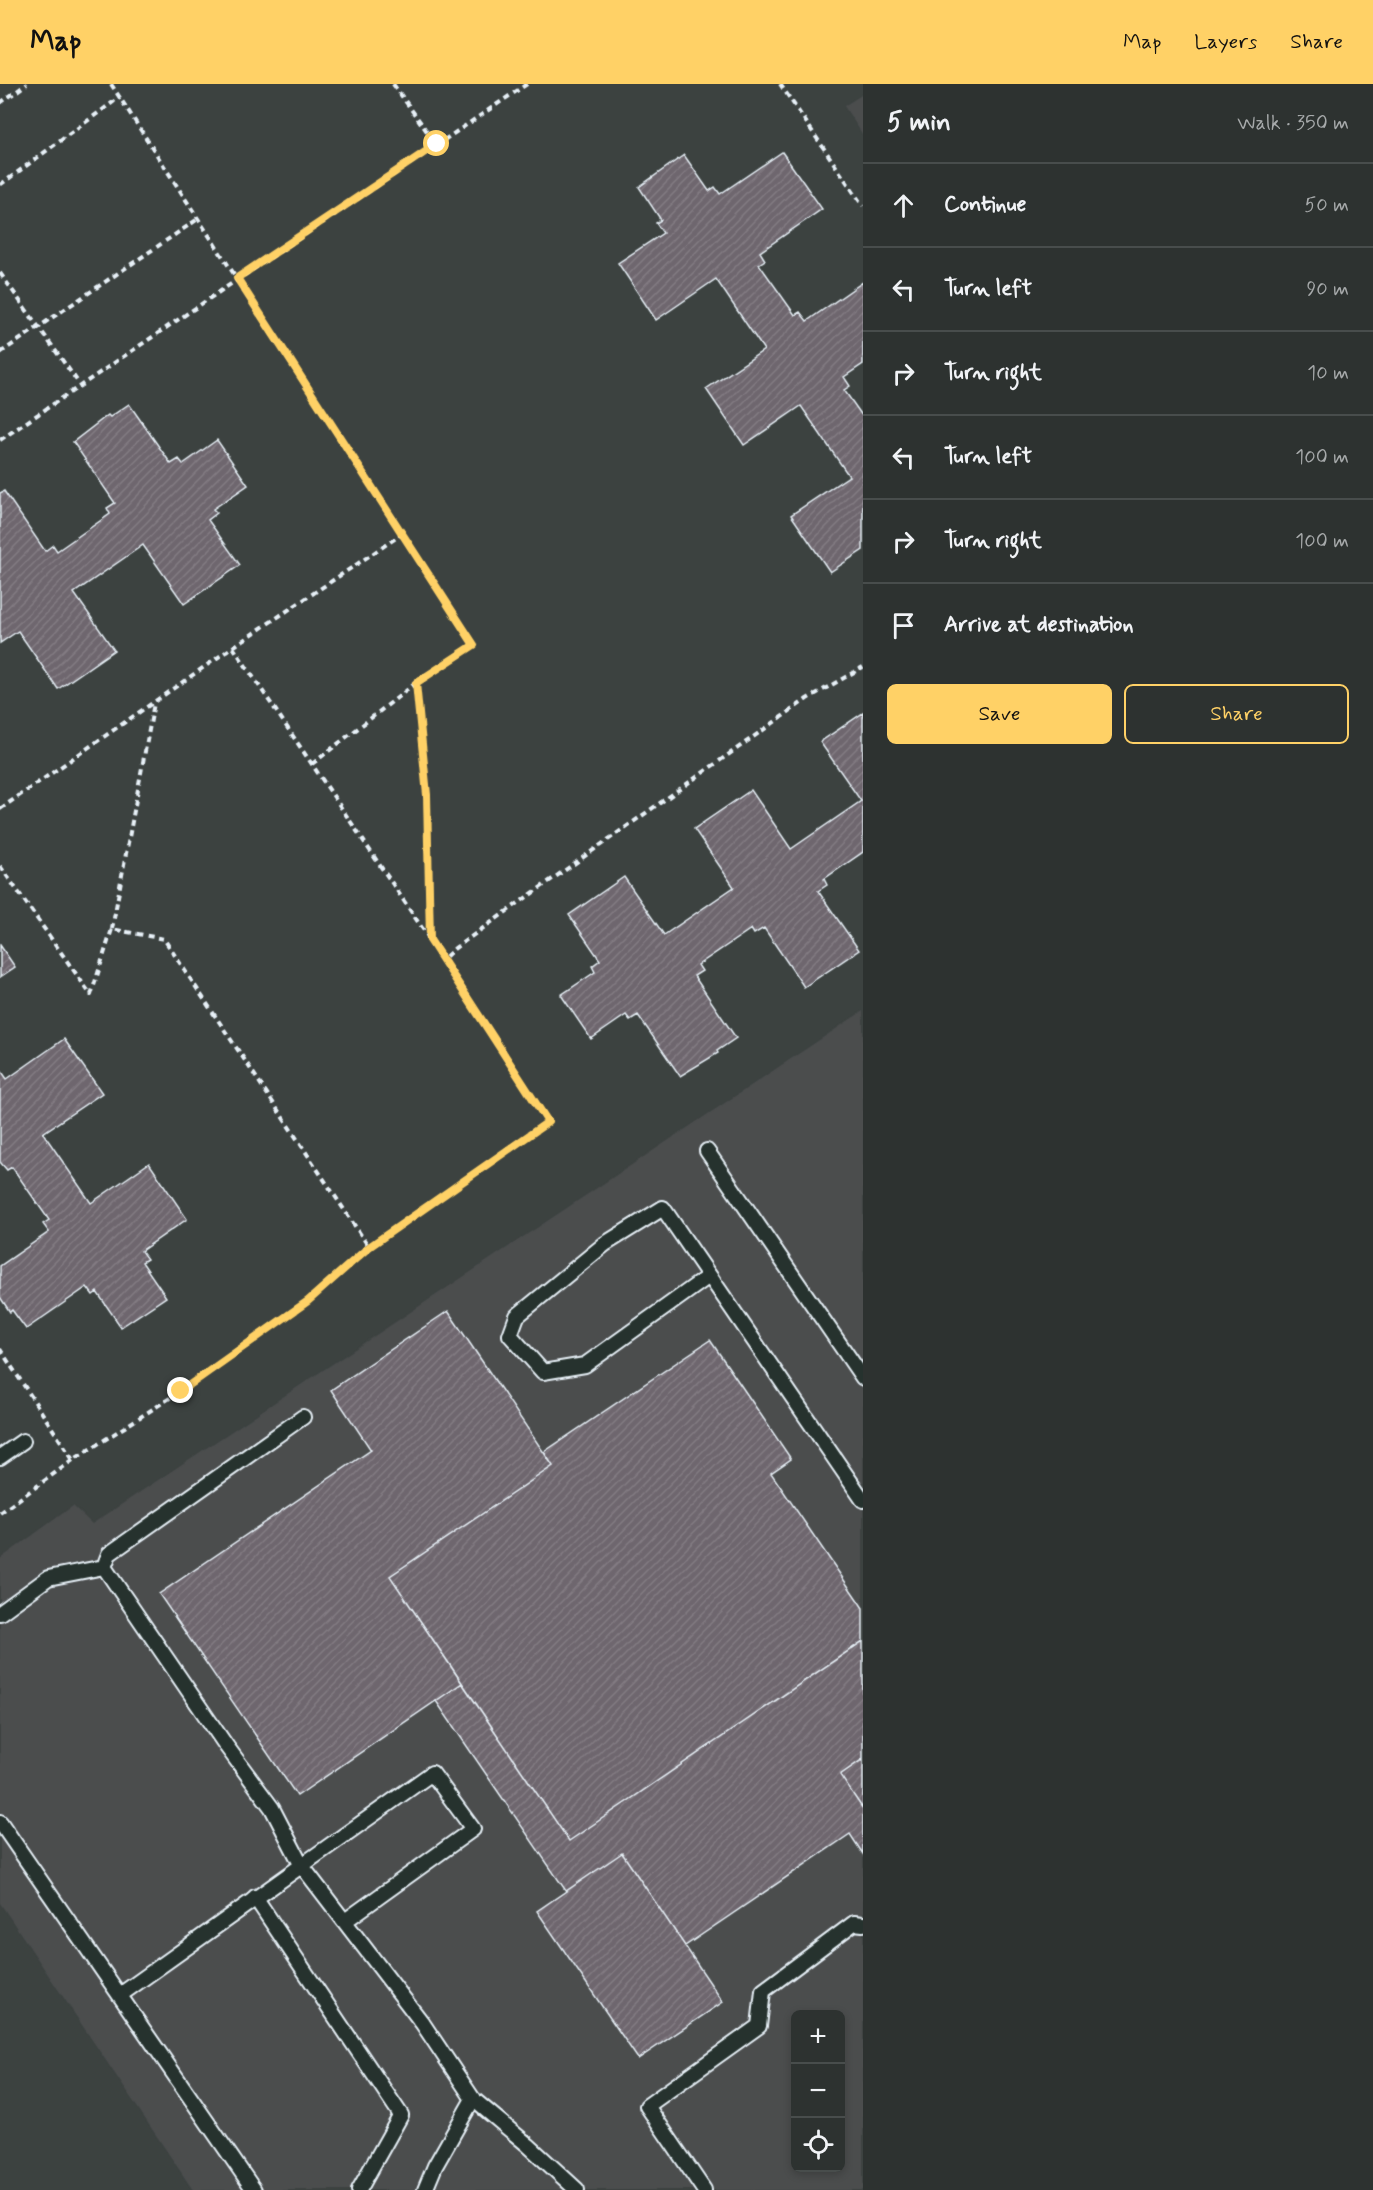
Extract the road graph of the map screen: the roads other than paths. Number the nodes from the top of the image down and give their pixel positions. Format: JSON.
{"nodes":[{"id":1,"x":707,"y":1151,"type":"dead end"},
{"id":2,"x":709,"y":1276,"type":"junction"},
{"id":3,"x":863,"y":1378,"type":"edge"},
{"id":4,"x":303,"y":1417,"type":"dead end"},
{"id":5,"x":23,"y":1441,"type":"dead end"},
{"id":6,"x":0,"y":1457,"type":"edge"},
{"id":7,"x":863,"y":1500,"type":"edge"},
{"id":8,"x":104,"y":1567,"type":"junction"},
{"id":9,"x":0,"y":1613,"type":"edge"},
{"id":10,"x":0,"y":1822,"type":"edge"},
{"id":11,"x":302,"y":1866,"type":"junction"},
{"id":12,"x":255,"y":1897,"type":"junction"},
{"id":13,"x":345,"y":1921,"type":"junction"},
{"id":14,"x":863,"y":1924,"type":"edge"},
{"id":15,"x":120,"y":1995,"type":"junction"},
{"id":16,"x":473,"y":2099,"type":"junction"},
{"id":17,"x":254,"y":2190,"type":"edge"},
{"id":18,"x":359,"y":2190,"type":"edge"},
{"id":19,"x":425,"y":2190,"type":"edge"},
{"id":20,"x":577,"y":2190,"type":"edge"},
{"id":21,"x":704,"y":2190,"type":"edge"}],
"edges":[{"from":1,"to":3,"type":"lane"},
{"from":2,"to":2,"type":"lane"},
{"from":2,"to":7,"type":"lane"},
{"from":4,"to":8,"type":"lane"},
{"from":5,"to":6,"type":"lane"},
{"from":8,"to":9,"type":"lane"},
{"from":8,"to":11,"type":"lane"},
{"from":10,"to":15,"type":"lane"},
{"from":11,"to":12,"type":"lane"},
{"from":11,"to":13,"type":"lane"},
{"from":11,"to":13,"type":"lane"},
{"from":12,"to":15,"type":"lane"},
{"from":12,"to":18,"type":"lane"},
{"from":13,"to":16,"type":"lane"},
{"from":14,"to":21,"type":"lane"},
{"from":15,"to":17,"type":"lane"},
{"from":16,"to":19,"type":"lane"},
{"from":16,"to":20,"type":"lane"}]}
